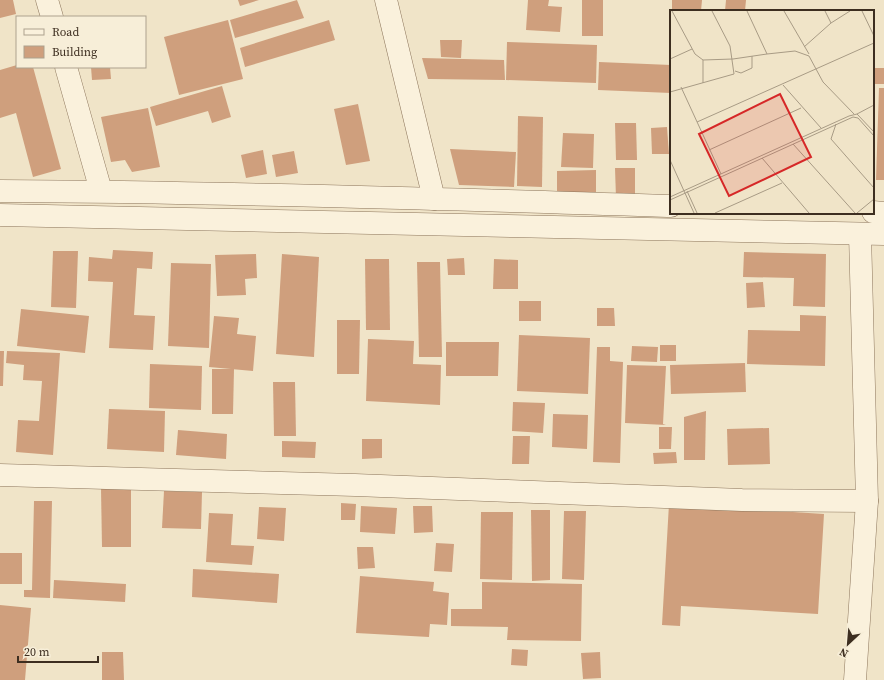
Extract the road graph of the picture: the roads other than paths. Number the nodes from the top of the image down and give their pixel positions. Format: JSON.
{"nodes":[{"id":1,"x":47,"y":0,"type":"edge"},
{"id":2,"x":386,"y":0,"type":"edge"},
{"id":3,"x":52,"y":16,"type":"edge"},
{"id":4,"x":66,"y":68,"type":"edge"},
{"id":5,"x":0,"y":191,"type":"edge"},
{"id":6,"x":101,"y":191,"type":"junction"},
{"id":7,"x":434,"y":199,"type":"junction"},
{"id":8,"x":670,"y":206,"type":"edge"},
{"id":9,"x":874,"y":212,"type":"edge"},
{"id":10,"x":884,"y":213,"type":"edge"},
{"id":11,"x":0,"y":215,"type":"edge"},
{"id":12,"x":860,"y":234,"type":"junction"},
{"id":13,"x":884,"y":234,"type":"edge"},
{"id":14,"x":0,"y":475,"type":"edge"},
{"id":15,"x":867,"y":501,"type":"junction"},
{"id":16,"x":856,"y":680,"type":"edge"}],
"edges":[{"from":1,"to":3,"type":"street"},
{"from":2,"to":7,"type":"street"},
{"from":4,"to":6,"type":"street"},
{"from":5,"to":6,"type":"street"},
{"from":6,"to":7,"type":"street"},
{"from":7,"to":8,"type":"street"},
{"from":9,"to":10,"type":"street"},
{"from":11,"to":12,"type":"street"},
{"from":12,"to":13,"type":"street"},
{"from":12,"to":15,"type":"street"},
{"from":14,"to":15,"type":"street"},
{"from":15,"to":16,"type":"street"}]}
